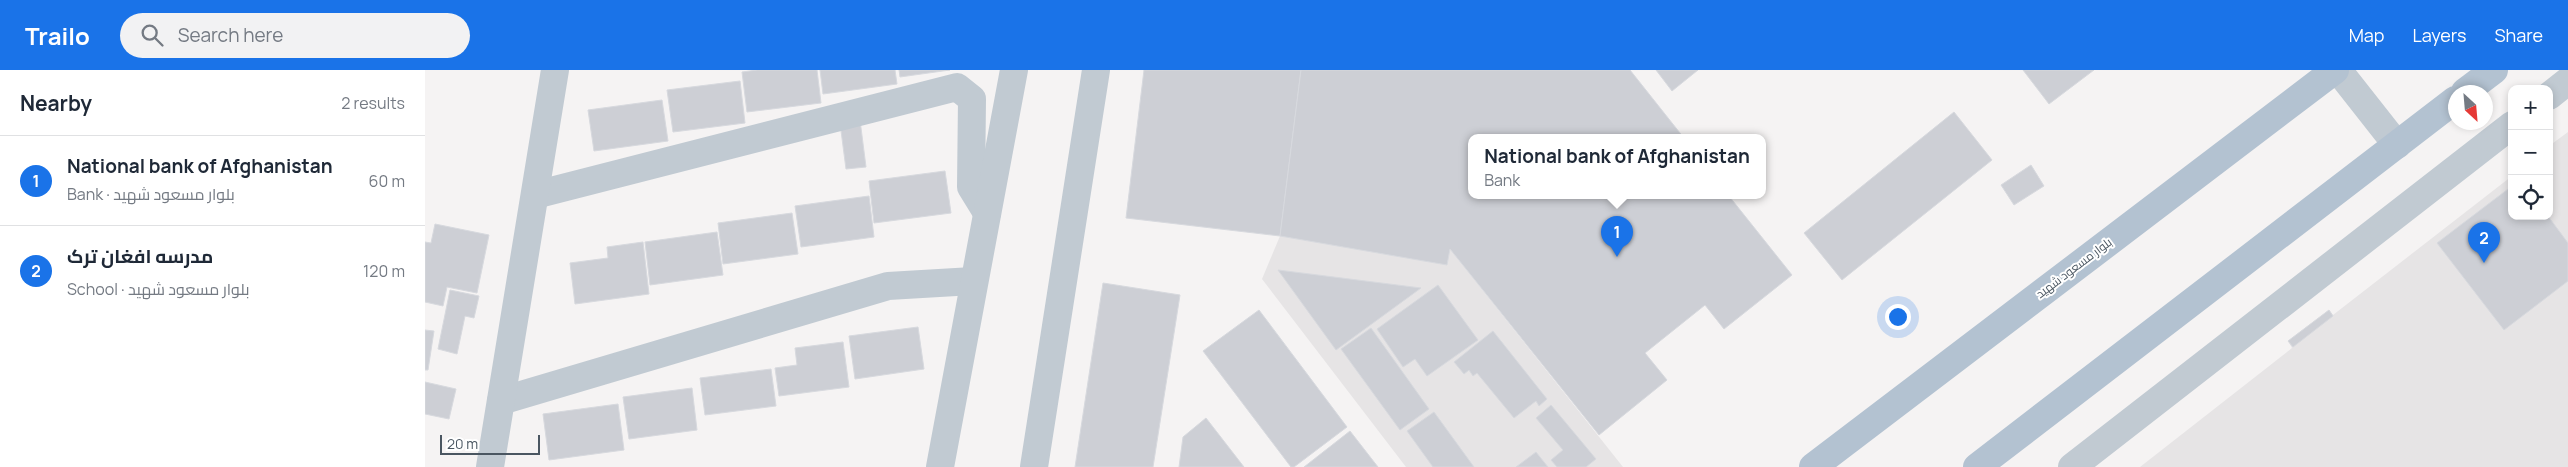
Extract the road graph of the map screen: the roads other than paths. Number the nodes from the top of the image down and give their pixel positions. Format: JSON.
{"nodes":[{"id":1,"x":555,"y":70,"type":"edge"},
{"id":2,"x":1015,"y":70,"type":"edge"},
{"id":3,"x":1096,"y":70,"type":"edge"},
{"id":4,"x":2336,"y":70,"type":"edge"},
{"id":5,"x":2494,"y":70,"type":"edge"},
{"id":6,"x":2568,"y":81,"type":"edge"},
{"id":7,"x":2474,"y":85,"type":"edge"},
{"id":8,"x":2553,"y":93,"type":"edge"},
{"id":9,"x":2448,"y":105,"type":"edge"},
{"id":10,"x":2508,"y":128,"type":"edge"},
{"id":11,"x":2397,"y":145,"type":"junction"},
{"id":12,"x":535,"y":195,"type":"junction"},
{"id":13,"x":987,"y":213,"type":"junction"},
{"id":14,"x":973,"y":281,"type":"junction"},
{"id":15,"x":501,"y":401,"type":"junction"},
{"id":16,"x":490,"y":467,"type":"edge"},
{"id":17,"x":939,"y":467,"type":"edge"},
{"id":18,"x":1034,"y":467,"type":"edge"},
{"id":19,"x":1813,"y":467,"type":"edge"},
{"id":20,"x":1977,"y":467,"type":"edge"},
{"id":21,"x":2072,"y":467,"type":"edge"}],
"edges":[{"from":1,"to":12,"type":"street"},
{"from":2,"to":13,"type":"street"},
{"from":3,"to":18,"type":"street"},
{"from":4,"to":11,"type":"street"},
{"from":4,"to":19,"type":"main road","name":"بلوار مسعود شهید"},
{"from":5,"to":7,"type":"main road"},
{"from":6,"to":8,"type":"street"},
{"from":9,"to":11,"type":"main road"},
{"from":10,"to":21,"type":"street"},
{"from":11,"to":20,"type":"main road"},
{"from":12,"to":13,"type":"street"},
{"from":12,"to":15,"type":"street"},
{"from":13,"to":14,"type":"street"},
{"from":14,"to":15,"type":"street"},
{"from":14,"to":17,"type":"street"},
{"from":15,"to":16,"type":"street"}]}
